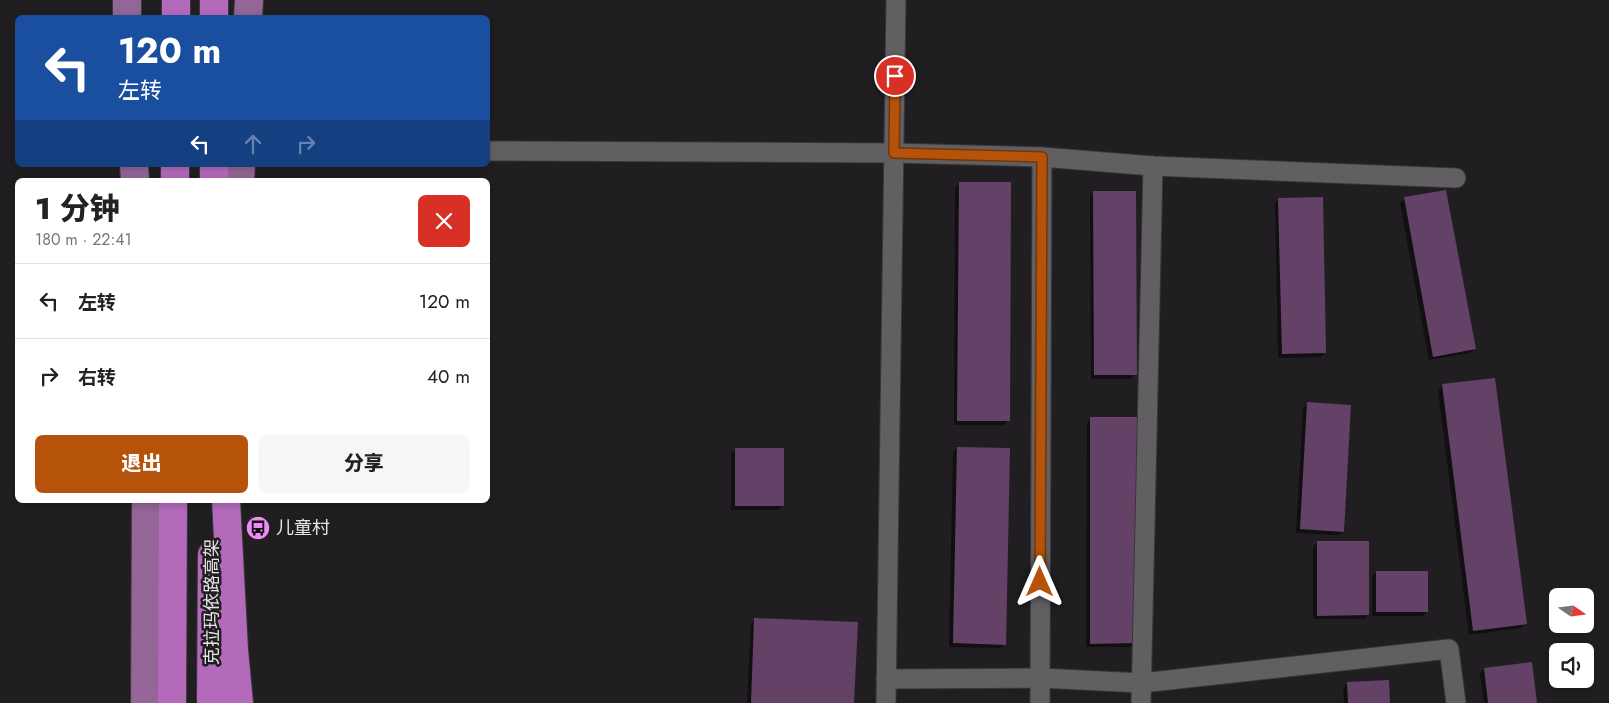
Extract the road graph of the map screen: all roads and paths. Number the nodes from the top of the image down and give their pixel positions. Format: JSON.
{"nodes":[{"id":1,"x":127,"y":0,"type":"edge"},
{"id":2,"x":176,"y":0,"type":"edge"},
{"id":3,"x":214,"y":0,"type":"edge"},
{"id":4,"x":249,"y":0,"type":"edge"},
{"id":5,"x":896,"y":0,"type":"edge"},
{"id":6,"x":127,"y":15,"type":"edge"},
{"id":7,"x":176,"y":15,"type":"edge"},
{"id":8,"x":214,"y":15,"type":"edge"},
{"id":9,"x":248,"y":15,"type":"edge"},
{"id":10,"x":490,"y":151,"type":"edge"},
{"id":11,"x":894,"y":153,"type":"junction"},
{"id":12,"x":1042,"y":157,"type":"junction"},
{"id":13,"x":1153,"y":166,"type":"junction"},
{"id":14,"x":1456,"y":178,"type":"dead end"},
{"id":15,"x":146,"y":503,"type":"edge"},
{"id":16,"x":173,"y":503,"type":"edge"},
{"id":17,"x":212,"y":503,"type":"edge"},
{"id":18,"x":221,"y":503,"type":"edge"},
{"id":19,"x":226,"y":503,"type":"edge"},
{"id":20,"x":1040,"y":678,"type":"junction"},
{"id":21,"x":886,"y":679,"type":"junction"},
{"id":22,"x":1142,"y":683,"type":"junction"},
{"id":23,"x":145,"y":703,"type":"edge"},
{"id":24,"x":172,"y":703,"type":"edge"},
{"id":25,"x":211,"y":703,"type":"edge"},
{"id":26,"x":219,"y":703,"type":"edge"},
{"id":27,"x":239,"y":703,"type":"edge"},
{"id":28,"x":886,"y":703,"type":"edge"},
{"id":29,"x":1040,"y":703,"type":"edge"},
{"id":30,"x":1142,"y":703,"type":"edge"},
{"id":31,"x":1456,"y":703,"type":"edge"}],
"edges":[{"from":1,"to":6,"type":"main road"},
{"from":2,"to":7,"type":"highway"},
{"from":3,"to":8,"type":"highway"},
{"from":4,"to":9,"type":"main road"},
{"from":5,"to":11,"type":"street"},
{"from":10,"to":11,"type":"street"},
{"from":11,"to":12,"type":"street"},
{"from":11,"to":21,"type":"street"},
{"from":12,"to":13,"type":"street"},
{"from":12,"to":20,"type":"street"},
{"from":13,"to":14,"type":"street"},
{"from":13,"to":22,"type":"street"},
{"from":15,"to":23,"type":"main road"},
{"from":16,"to":24,"type":"highway"},
{"from":17,"to":25,"type":"highway","name":"克拉玛依路高架"},
{"from":18,"to":26,"type":"main road"},
{"from":19,"to":27,"type":"highway"},
{"from":20,"to":21,"type":"street"},
{"from":20,"to":22,"type":"street"},
{"from":20,"to":29,"type":"street"},
{"from":21,"to":28,"type":"street"},
{"from":22,"to":30,"type":"street"},
{"from":22,"to":31,"type":"street"}]}
